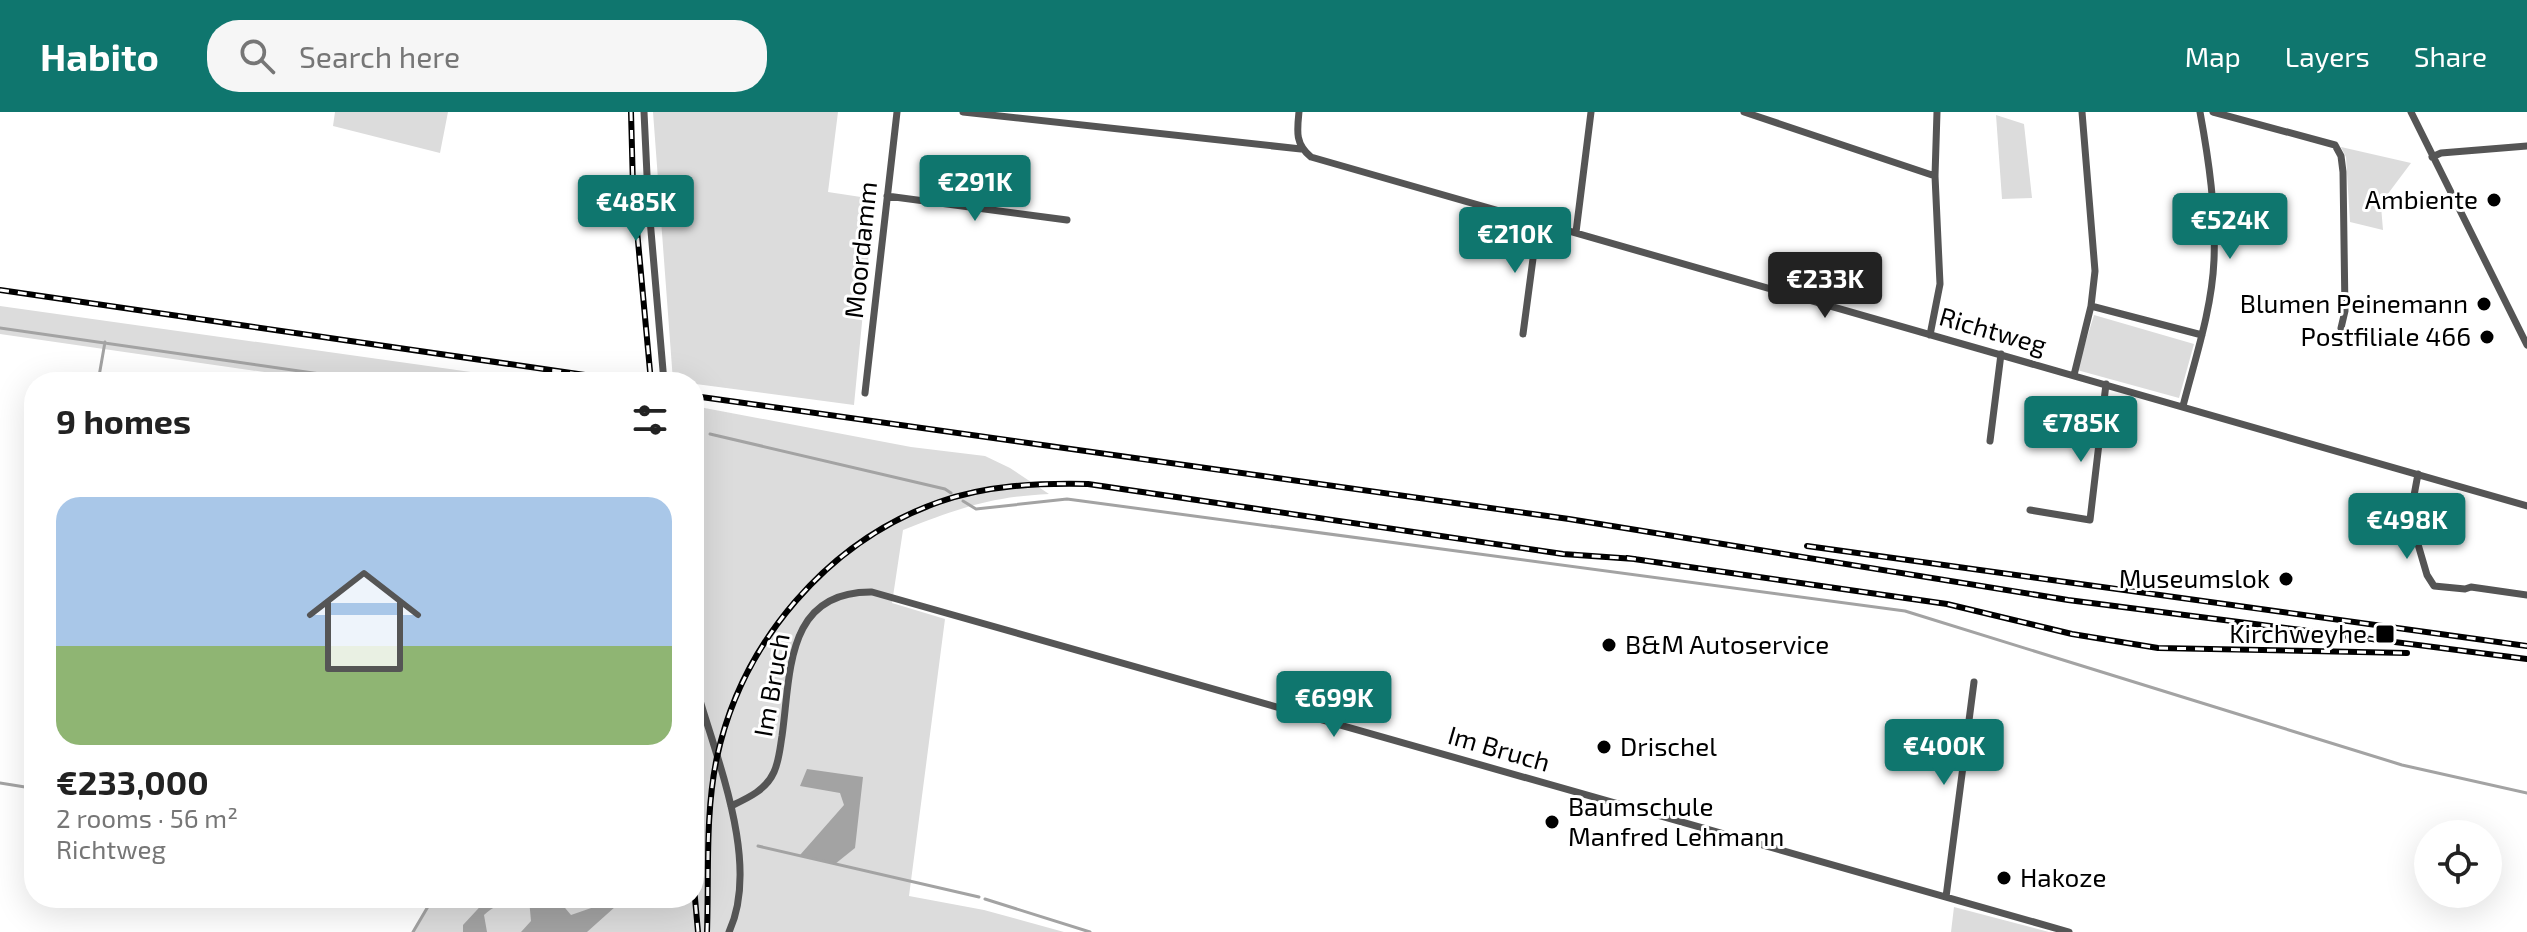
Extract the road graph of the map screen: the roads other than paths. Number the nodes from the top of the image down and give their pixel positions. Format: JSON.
{"nodes":[{"id":1,"x":644,"y":112,"type":"edge"},
{"id":2,"x":897,"y":112,"type":"edge"},
{"id":3,"x":963,"y":112,"type":"edge"},
{"id":4,"x":1299,"y":112,"type":"edge"},
{"id":5,"x":1591,"y":112,"type":"edge"},
{"id":6,"x":1744,"y":112,"type":"edge"},
{"id":7,"x":1937,"y":112,"type":"edge"},
{"id":8,"x":2082,"y":112,"type":"edge"},
{"id":9,"x":2200,"y":112,"type":"edge"},
{"id":10,"x":2213,"y":112,"type":"edge"},
{"id":11,"x":2411,"y":112,"type":"edge"},
{"id":12,"x":2527,"y":146,"type":"edge"},
{"id":13,"x":1301,"y":149,"type":"junction"},
{"id":14,"x":2432,"y":157,"type":"junction"},
{"id":15,"x":1935,"y":176,"type":"junction"},
{"id":16,"x":887,"y":196,"type":"junction"},
{"id":17,"x":1067,"y":220,"type":"dead end"},
{"id":18,"x":1538,"y":221,"type":"junction"},
{"id":19,"x":1576,"y":232,"type":"junction"},
{"id":20,"x":2091,"y":306,"type":"junction"},
{"id":21,"x":2341,"y":328,"type":"dead end"},
{"id":22,"x":1523,"y":334,"type":"dead end"},
{"id":23,"x":1930,"y":335,"type":"junction"},
{"id":24,"x":2202,"y":335,"type":"junction"},
{"id":25,"x":2527,"y":345,"type":"edge"},
{"id":26,"x":2001,"y":354,"type":"junction"},
{"id":27,"x":663,"y":372,"type":"edge"},
{"id":28,"x":2074,"y":375,"type":"junction"},
{"id":29,"x":2106,"y":384,"type":"junction"},
{"id":30,"x":865,"y":393,"type":"dead end"},
{"id":31,"x":2183,"y":406,"type":"junction"},
{"id":32,"x":1990,"y":441,"type":"dead end"},
{"id":33,"x":2418,"y":474,"type":"junction"},
{"id":34,"x":2527,"y":506,"type":"edge"},
{"id":35,"x":2030,"y":510,"type":"dead end"},
{"id":36,"x":2527,"y":595,"type":"edge"},
{"id":37,"x":1974,"y":682,"type":"dead end"},
{"id":38,"x":704,"y":714,"type":"edge"},
{"id":39,"x":731,"y":806,"type":"junction"},
{"id":40,"x":1946,"y":897,"type":"junction"},
{"id":41,"x":729,"y":932,"type":"edge"},
{"id":42,"x":2069,"y":932,"type":"edge"}],
"edges":[{"from":1,"to":27,"type":"street"},
{"from":2,"to":16,"type":"street","name":"Moordamm"},
{"from":3,"to":13,"type":"street","name":"Richtweg"},
{"from":4,"to":13,"type":"street"},
{"from":5,"to":19,"type":"street"},
{"from":6,"to":15,"type":"street"},
{"from":7,"to":15,"type":"street"},
{"from":8,"to":20,"type":"street"},
{"from":9,"to":24,"type":"street"},
{"from":10,"to":21,"type":"street"},
{"from":11,"to":14,"type":"street"},
{"from":12,"to":14,"type":"street"},
{"from":13,"to":18,"type":"street","name":"Richtweg"},
{"from":14,"to":25,"type":"street"},
{"from":15,"to":23,"type":"street"},
{"from":16,"to":17,"type":"street"},
{"from":16,"to":30,"type":"street","name":"Moordamm"},
{"from":18,"to":19,"type":"street","name":"Richtweg"},
{"from":18,"to":22,"type":"street"},
{"from":19,"to":23,"type":"street","name":"Richtweg"},
{"from":20,"to":24,"type":"street"},
{"from":20,"to":28,"type":"street"},
{"from":23,"to":26,"type":"street","name":"Richtweg"},
{"from":24,"to":31,"type":"street"},
{"from":26,"to":28,"type":"street","name":"Richtweg"},
{"from":26,"to":32,"type":"street"},
{"from":28,"to":29,"type":"street","name":"Richtweg"},
{"from":29,"to":31,"type":"street","name":"Richtweg"},
{"from":29,"to":35,"type":"street"},
{"from":31,"to":33,"type":"street","name":"Richtweg"},
{"from":33,"to":34,"type":"street","name":"Richtweg"},
{"from":33,"to":36,"type":"street"},
{"from":37,"to":40,"type":"street"},
{"from":38,"to":39,"type":"street"},
{"from":39,"to":40,"type":"street","name":"Im Bruch"},
{"from":39,"to":41,"type":"street"},
{"from":40,"to":42,"type":"street","name":"Im Bruch"}]}
